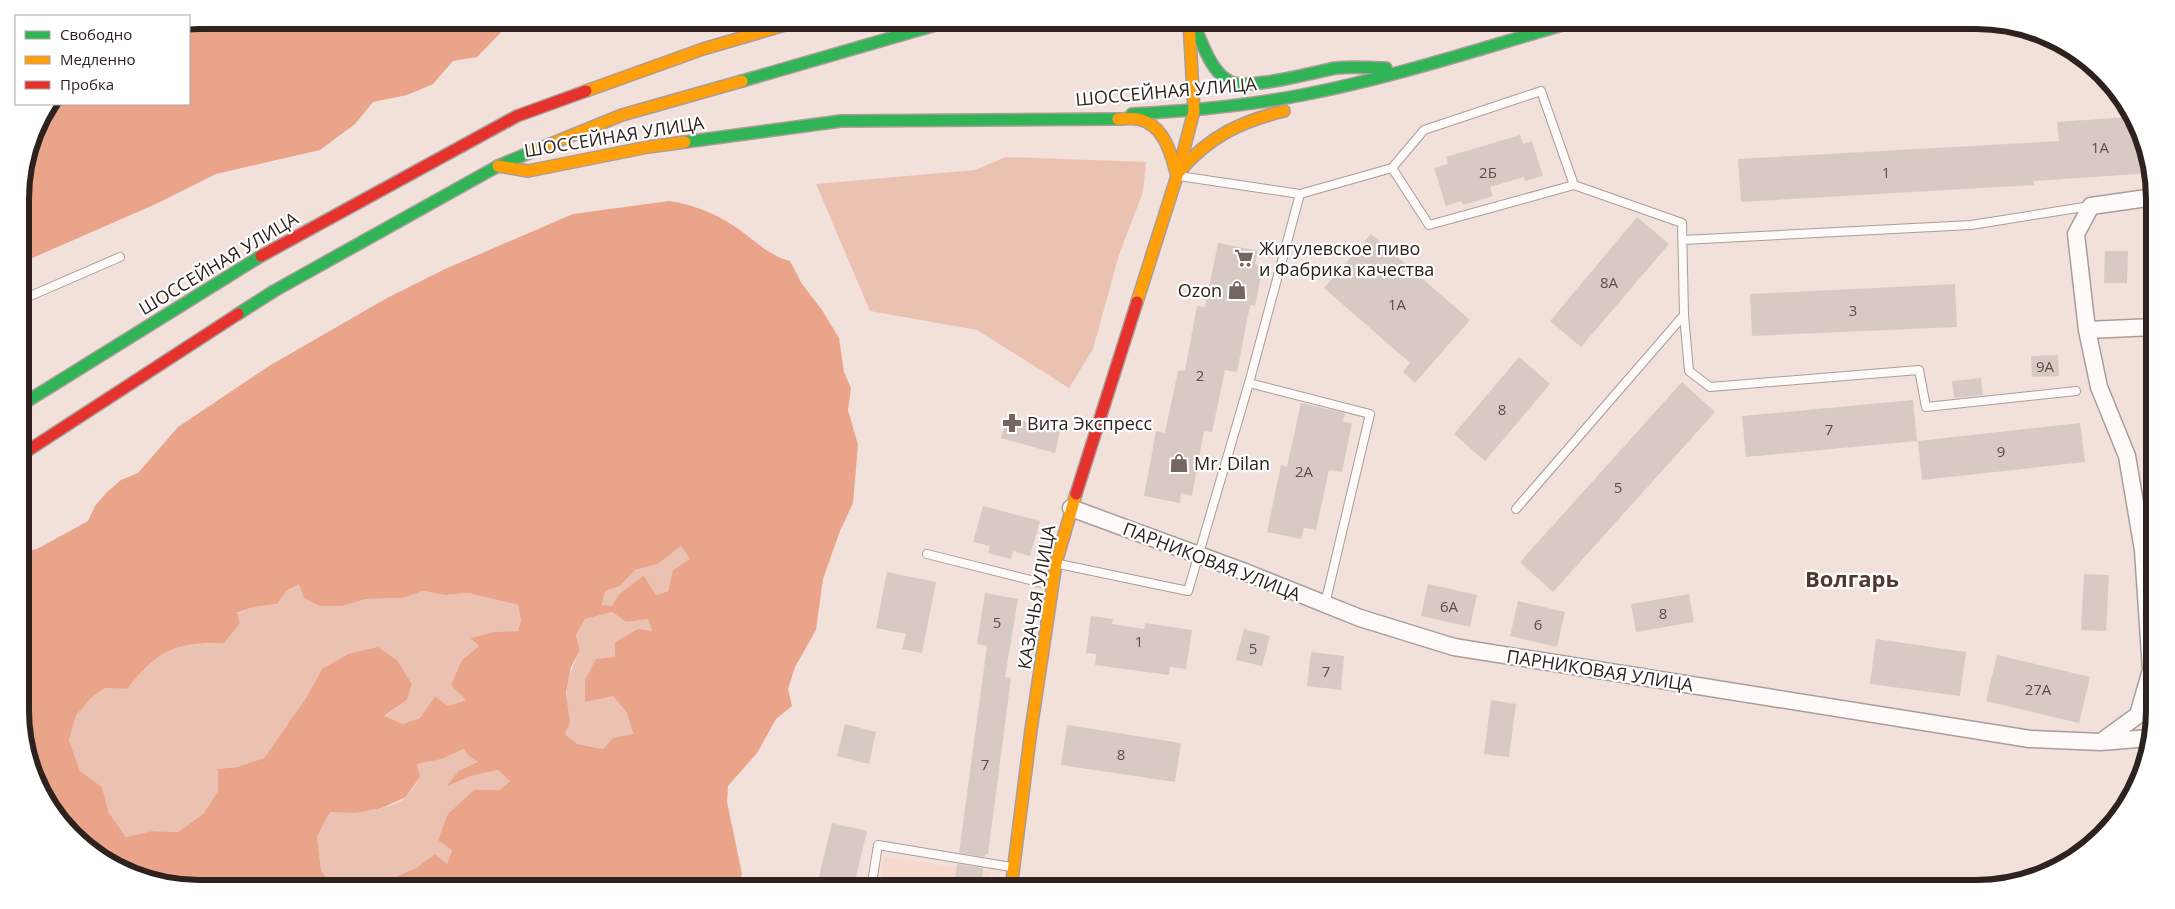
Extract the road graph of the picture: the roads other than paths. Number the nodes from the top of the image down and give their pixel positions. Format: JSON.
{"nodes":[{"id":1,"x":771,"y":29,"type":"edge"},
{"id":2,"x":922,"y":29,"type":"edge"},
{"id":3,"x":1190,"y":29,"type":"edge"},
{"id":4,"x":1195,"y":29,"type":"edge"},
{"id":5,"x":1548,"y":29,"type":"edge"},
{"id":6,"x":1417,"y":66,"type":"junction"},
{"id":7,"x":1339,"y":87,"type":"junction"},
{"id":8,"x":1194,"y":110,"type":"junction"},
{"id":9,"x":974,"y":121,"type":"junction"},
{"id":10,"x":498,"y":166,"type":"junction"},
{"id":11,"x":1392,"y":168,"type":"junction"},
{"id":12,"x":1177,"y":176,"type":"junction"},
{"id":13,"x":1574,"y":185,"type":"junction"},
{"id":14,"x":1300,"y":194,"type":"junction"},
{"id":15,"x":2146,"y":198,"type":"edge"},
{"id":16,"x":2091,"y":206,"type":"junction"},
{"id":17,"x":1683,"y":240,"type":"junction"},
{"id":18,"x":120,"y":258,"type":"dead end"},
{"id":19,"x":29,"y":297,"type":"edge"},
{"id":20,"x":1684,"y":315,"type":"junction"},
{"id":21,"x":2146,"y":327,"type":"edge"},
{"id":22,"x":2087,"y":330,"type":"junction"},
{"id":23,"x":1249,"y":383,"type":"junction"},
{"id":24,"x":2076,"y":391,"type":"dead end"},
{"id":25,"x":29,"y":401,"type":"edge"},
{"id":26,"x":29,"y":450,"type":"edge"},
{"id":27,"x":1071,"y":508,"type":"junction"},
{"id":28,"x":1516,"y":509,"type":"dead end"},
{"id":29,"x":927,"y":554,"type":"dead end"},
{"id":30,"x":1198,"y":555,"type":"junction"},
{"id":31,"x":1056,"y":563,"type":"junction"},
{"id":32,"x":1052,"y":586,"type":"junction"},
{"id":33,"x":2146,"y":588,"type":"edge"},
{"id":34,"x":1325,"y":604,"type":"junction"},
{"id":35,"x":2146,"y":694,"type":"edge"},
{"id":36,"x":2144,"y":739,"type":"edge"},
{"id":37,"x":2101,"y":742,"type":"junction"},
{"id":38,"x":1013,"y":868,"type":"junction"},
{"id":39,"x":872,"y":880,"type":"edge"},
{"id":40,"x":1012,"y":880,"type":"edge"}],
"edges":[{"from":1,"to":25,"type":"main road","name":"ШОССЕЙНАЯ УЛИЦА"},
{"from":2,"to":10,"type":"main road","name":"ШОССЕЙНАЯ УЛИЦА"},
{"from":3,"to":8,"type":"main road","name":"КАЗАЧЬЯ УЛИЦА"},
{"from":4,"to":6,"type":"main road","name":"ШОССЕЙНАЯ УЛИЦА"},
{"from":5,"to":6,"type":"main road","name":"ШОССЕЙНАЯ УЛИЦА"},
{"from":6,"to":7,"type":"main road","name":"ШОССЕЙНАЯ УЛИЦА"},
{"from":7,"to":8,"type":"main road","name":"ШОССЕЙНАЯ УЛИЦА"},
{"from":7,"to":12,"type":"main road","name":"КАЗАЧЬЯ УЛИЦА"},
{"from":8,"to":9,"type":"main road","name":"ШОССЕЙНАЯ УЛИЦА"},
{"from":8,"to":12,"type":"main road","name":"КАЗАЧЬЯ УЛИЦА"},
{"from":9,"to":10,"type":"main road","name":"ШОССЕЙНАЯ УЛИЦА"},
{"from":9,"to":12,"type":"main road","name":"ШОССЕЙНАЯ УЛИЦА"},
{"from":10,"to":26,"type":"main road"},
{"from":11,"to":13,"type":"lane"},
{"from":11,"to":13,"type":"lane"},
{"from":11,"to":14,"type":"lane"},
{"from":12,"to":14,"type":"lane"},
{"from":12,"to":27,"type":"main road","name":"КАЗАЧЬЯ УЛИЦА"},
{"from":13,"to":17,"type":"lane"},
{"from":14,"to":23,"type":"lane"},
{"from":15,"to":16,"type":"street"},
{"from":16,"to":17,"type":"lane"},
{"from":16,"to":22,"type":"street"},
{"from":17,"to":20,"type":"lane"},
{"from":18,"to":19,"type":"lane"},
{"from":20,"to":24,"type":"lane"},
{"from":20,"to":28,"type":"lane"},
{"from":21,"to":22,"type":"street"},
{"from":22,"to":33,"type":"street"},
{"from":23,"to":30,"type":"lane"},
{"from":23,"to":34,"type":"lane"},
{"from":27,"to":30,"type":"street","name":"ПАРНИКОВАЯ УЛИЦА"},
{"from":27,"to":31,"type":"main road","name":"КАЗАЧЬЯ УЛИЦА"},
{"from":29,"to":32,"type":"lane"},
{"from":30,"to":31,"type":"lane"},
{"from":30,"to":34,"type":"street","name":"ПАРНИКОВАЯ УЛИЦА"},
{"from":31,"to":32,"type":"main road","name":"КАЗАЧЬЯ УЛИЦА"},
{"from":32,"to":38,"type":"main road","name":"КАЗАЧЬЯ УЛИЦА"},
{"from":34,"to":37,"type":"street","name":"ПАРНИКОВАЯ УЛИЦА"},
{"from":35,"to":37,"type":"street"},
{"from":36,"to":37,"type":"street","name":"ПАРНИКОВАЯ УЛИЦА"},
{"from":38,"to":39,"type":"lane"},
{"from":38,"to":40,"type":"main road","name":"КАЗАЧЬЯ УЛИЦА"}]}
